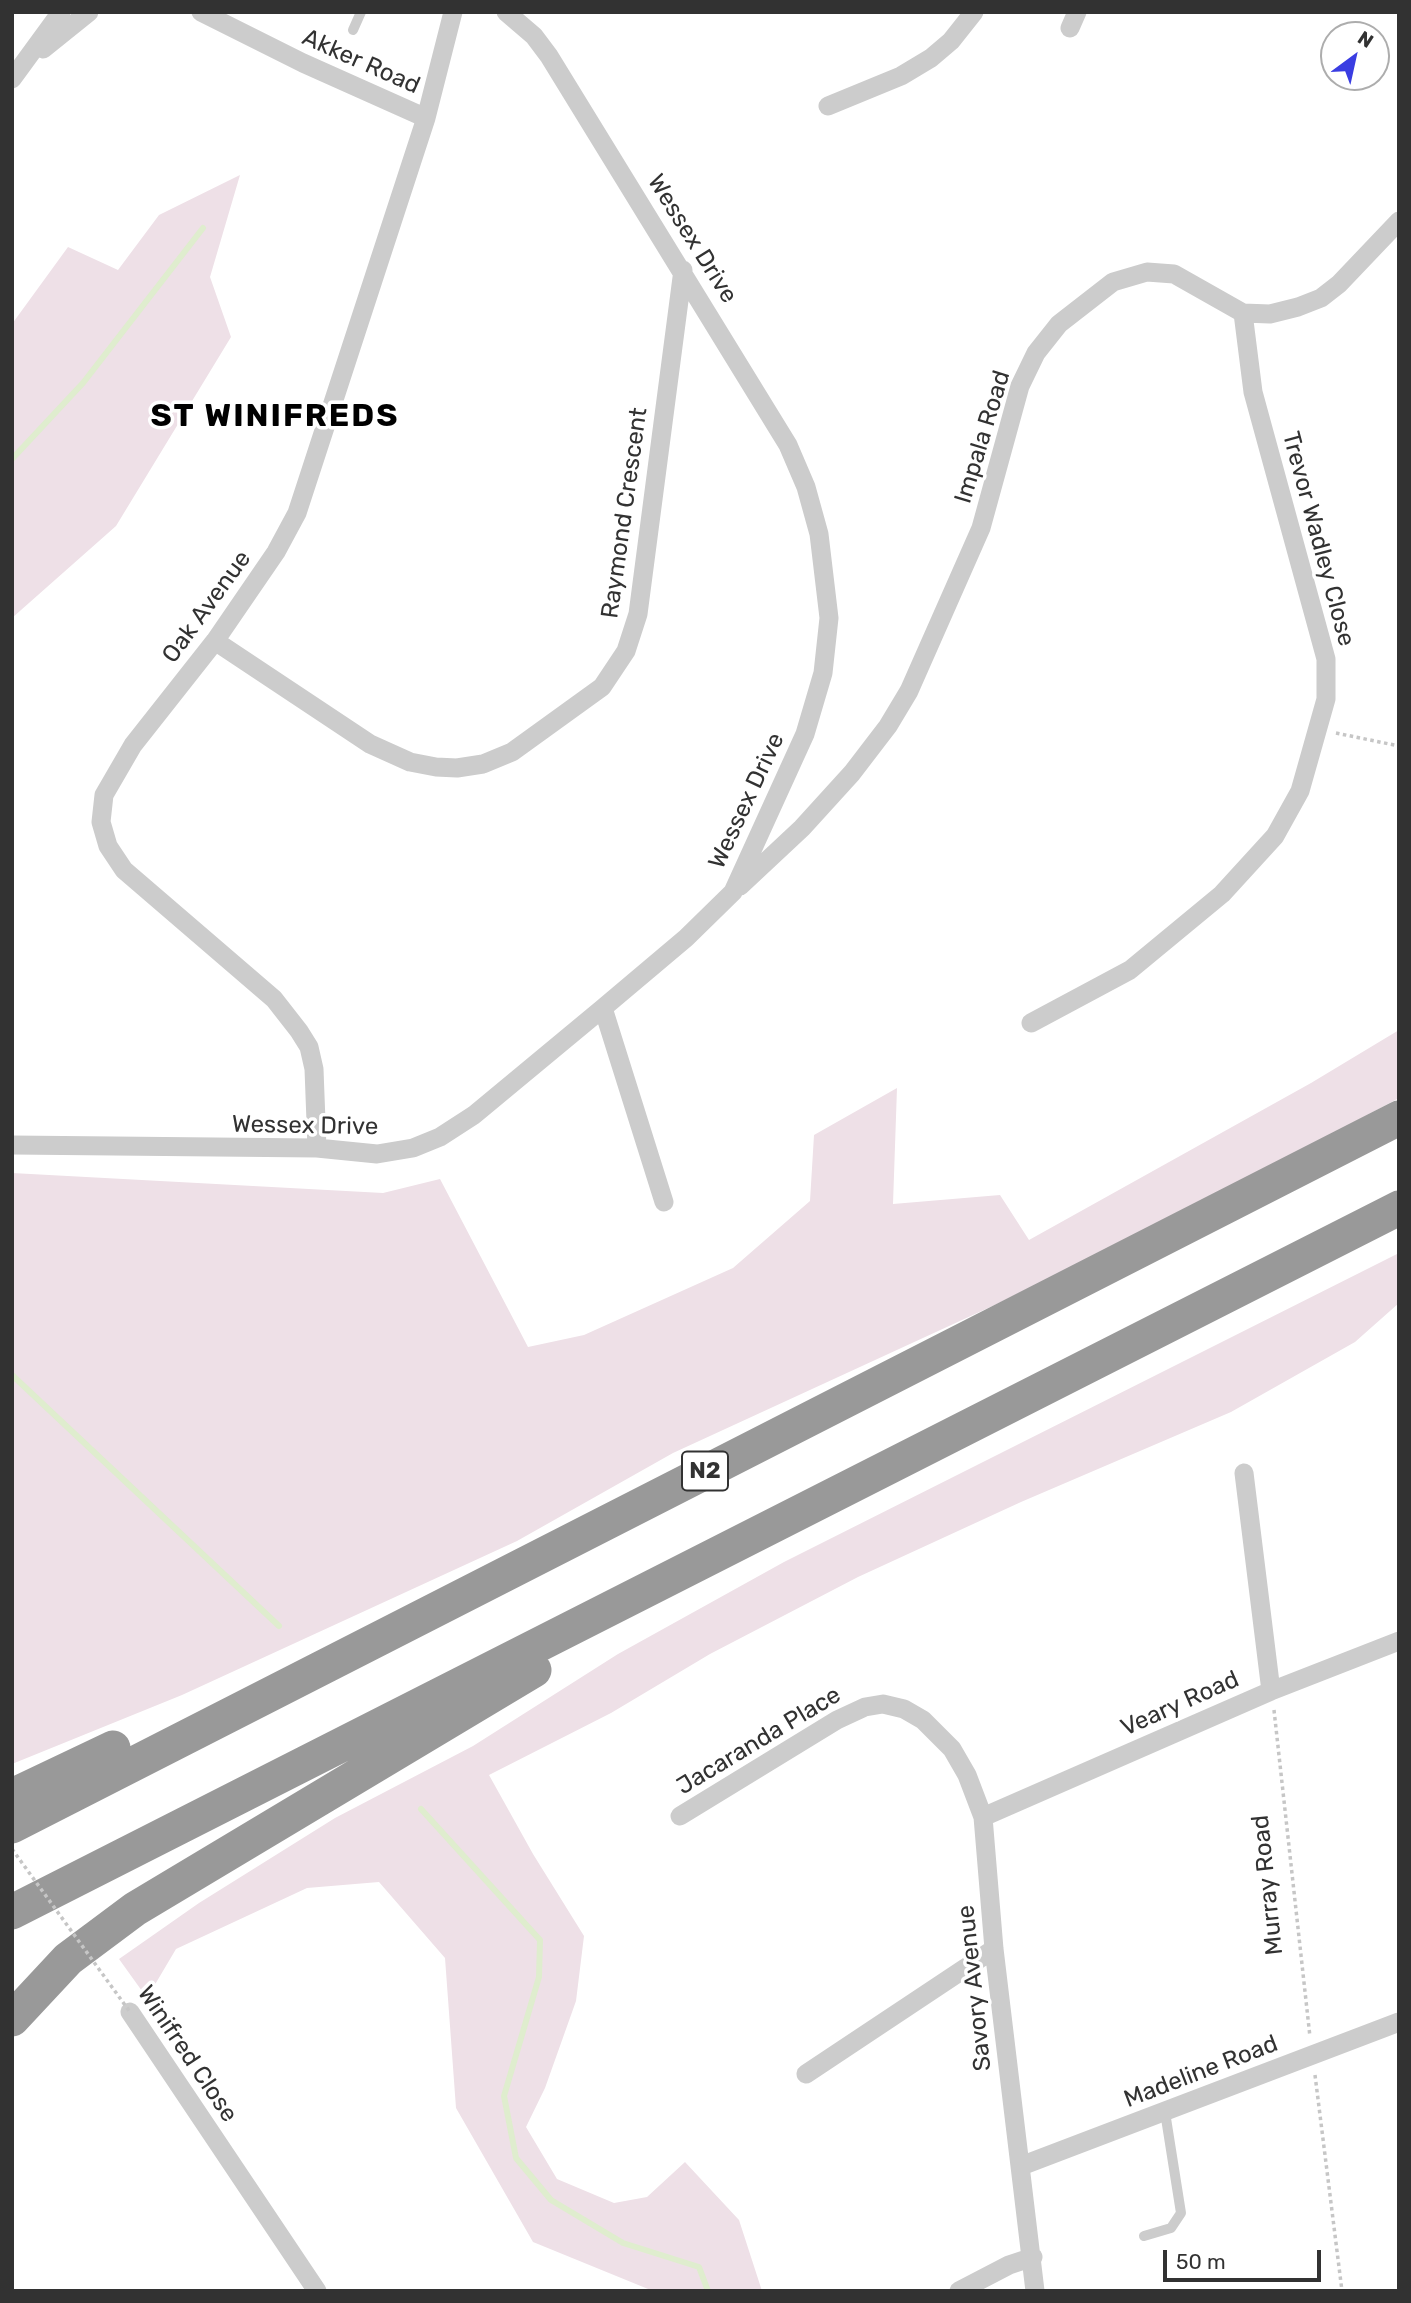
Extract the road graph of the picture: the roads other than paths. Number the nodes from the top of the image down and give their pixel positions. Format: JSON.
{"nodes":[{"id":1,"x":61,"y":12,"type":"edge"},
{"id":2,"x":89,"y":12,"type":"edge"},
{"id":3,"x":201,"y":12,"type":"edge"},
{"id":4,"x":361,"y":12,"type":"edge"},
{"id":5,"x":453,"y":12,"type":"edge"},
{"id":6,"x":506,"y":12,"type":"edge"},
{"id":7,"x":974,"y":12,"type":"edge"},
{"id":8,"x":353,"y":30,"type":"dead end"},
{"id":9,"x":25,"y":63,"type":"junction"},
{"id":10,"x":12,"y":79,"type":"edge"},
{"id":11,"x":828,"y":106,"type":"dead end"},
{"id":12,"x":426,"y":118,"type":"junction"},
{"id":13,"x":1399,"y":221,"type":"edge"},
{"id":14,"x":683,"y":270,"type":"junction"},
{"id":15,"x":1243,"y":313,"type":"junction"},
{"id":16,"x":215,"y":641,"type":"junction"},
{"id":17,"x":733,"y":892,"type":"junction"},
{"id":18,"x":603,"y":1008,"type":"junction"},
{"id":19,"x":1031,"y":1023,"type":"dead end"},
{"id":20,"x":1399,"y":1118,"type":"edge"},
{"id":21,"x":12,"y":1144,"type":"edge"},
{"id":22,"x":317,"y":1149,"type":"junction"},
{"id":23,"x":664,"y":1202,"type":"dead end"},
{"id":24,"x":1399,"y":1208,"type":"edge"},
{"id":25,"x":1244,"y":1473,"type":"dead end"},
{"id":26,"x":663,"y":1492,"type":"junction"},
{"id":27,"x":744,"y":1539,"type":"junction"},
{"id":28,"x":1399,"y":1641,"type":"edge"},
{"id":29,"x":1272,"y":1691,"type":"junction"},
{"id":30,"x":904,"y":1709,"type":"joint"},
{"id":31,"x":12,"y":1796,"type":"edge"},
{"id":32,"x":680,"y":1816,"type":"dead end"},
{"id":33,"x":983,"y":1817,"type":"junction"},
{"id":34,"x":12,"y":1826,"type":"edge"},
{"id":35,"x":12,"y":1912,"type":"edge"},
{"id":36,"x":994,"y":1949,"type":"junction"},
{"id":37,"x":130,"y":2011,"type":"road end"},
{"id":38,"x":12,"y":2019,"type":"edge"},
{"id":39,"x":1399,"y":2022,"type":"edge"},
{"id":40,"x":806,"y":2074,"type":"dead end"},
{"id":41,"x":1165,"y":2112,"type":"junction"},
{"id":42,"x":1021,"y":2166,"type":"junction"},
{"id":43,"x":1144,"y":2236,"type":"dead end"},
{"id":44,"x":1033,"y":2258,"type":"junction"},
{"id":45,"x":317,"y":2291,"type":"edge"},
{"id":46,"x":959,"y":2291,"type":"edge"},
{"id":47,"x":1035,"y":2291,"type":"edge"}],
"edges":[{"from":1,"to":9,"type":"street"},
{"from":2,"to":9,"type":"street"},
{"from":3,"to":12,"type":"street","name":"Akker Road"},
{"from":4,"to":8,"type":"lane"},
{"from":5,"to":12,"type":"street","name":"Oak Avenue"},
{"from":6,"to":14,"type":"street","name":"Wessex Drive"},
{"from":7,"to":11,"type":"street"},
{"from":9,"to":10,"type":"street"},
{"from":12,"to":16,"type":"street","name":"Oak Avenue"},
{"from":13,"to":15,"type":"street"},
{"from":14,"to":16,"type":"street","name":"Raymond Crescent"},
{"from":14,"to":17,"type":"street","name":"Wessex Drive"},
{"from":15,"to":17,"type":"street","name":"Impala Road"},
{"from":15,"to":19,"type":"street","name":"Trevor Wadley Close"},
{"from":16,"to":22,"type":"street","name":"Oak Avenue"},
{"from":17,"to":18,"type":"street","name":"Wessex Drive"},
{"from":18,"to":22,"type":"street","name":"Wessex Drive"},
{"from":18,"to":23,"type":"street"},
{"from":20,"to":26,"type":"highway","number":"N2"},
{"from":21,"to":22,"type":"street","name":"Wessex Drive"},
{"from":24,"to":27,"type":"highway"},
{"from":25,"to":29,"type":"street"},
{"from":26,"to":31,"type":"highway"},
{"from":26,"to":34,"type":"highway","number":"N2"},
{"from":27,"to":35,"type":"highway"},
{"from":27,"to":38,"type":"highway"},
{"from":28,"to":29,"type":"street","name":"Veary Road"},
{"from":29,"to":33,"type":"street","name":"Veary Road"},
{"from":30,"to":32,"type":"street","name":"Jacaranda Place"},
{"from":30,"to":33,"type":"street","name":"Savory Avenue"},
{"from":33,"to":36,"type":"street","name":"Savory Avenue"},
{"from":36,"to":40,"type":"street"},
{"from":36,"to":42,"type":"street","name":"Savory Avenue"},
{"from":37,"to":45,"type":"street","name":"Winifred Close"},
{"from":39,"to":41,"type":"street","name":"Madeline Road"},
{"from":41,"to":42,"type":"street","name":"Madeline Road"},
{"from":41,"to":43,"type":"lane"},
{"from":42,"to":44,"type":"street","name":"Savory Avenue"},
{"from":44,"to":46,"type":"street"},
{"from":44,"to":47,"type":"street","name":"Savory Avenue"}]}
